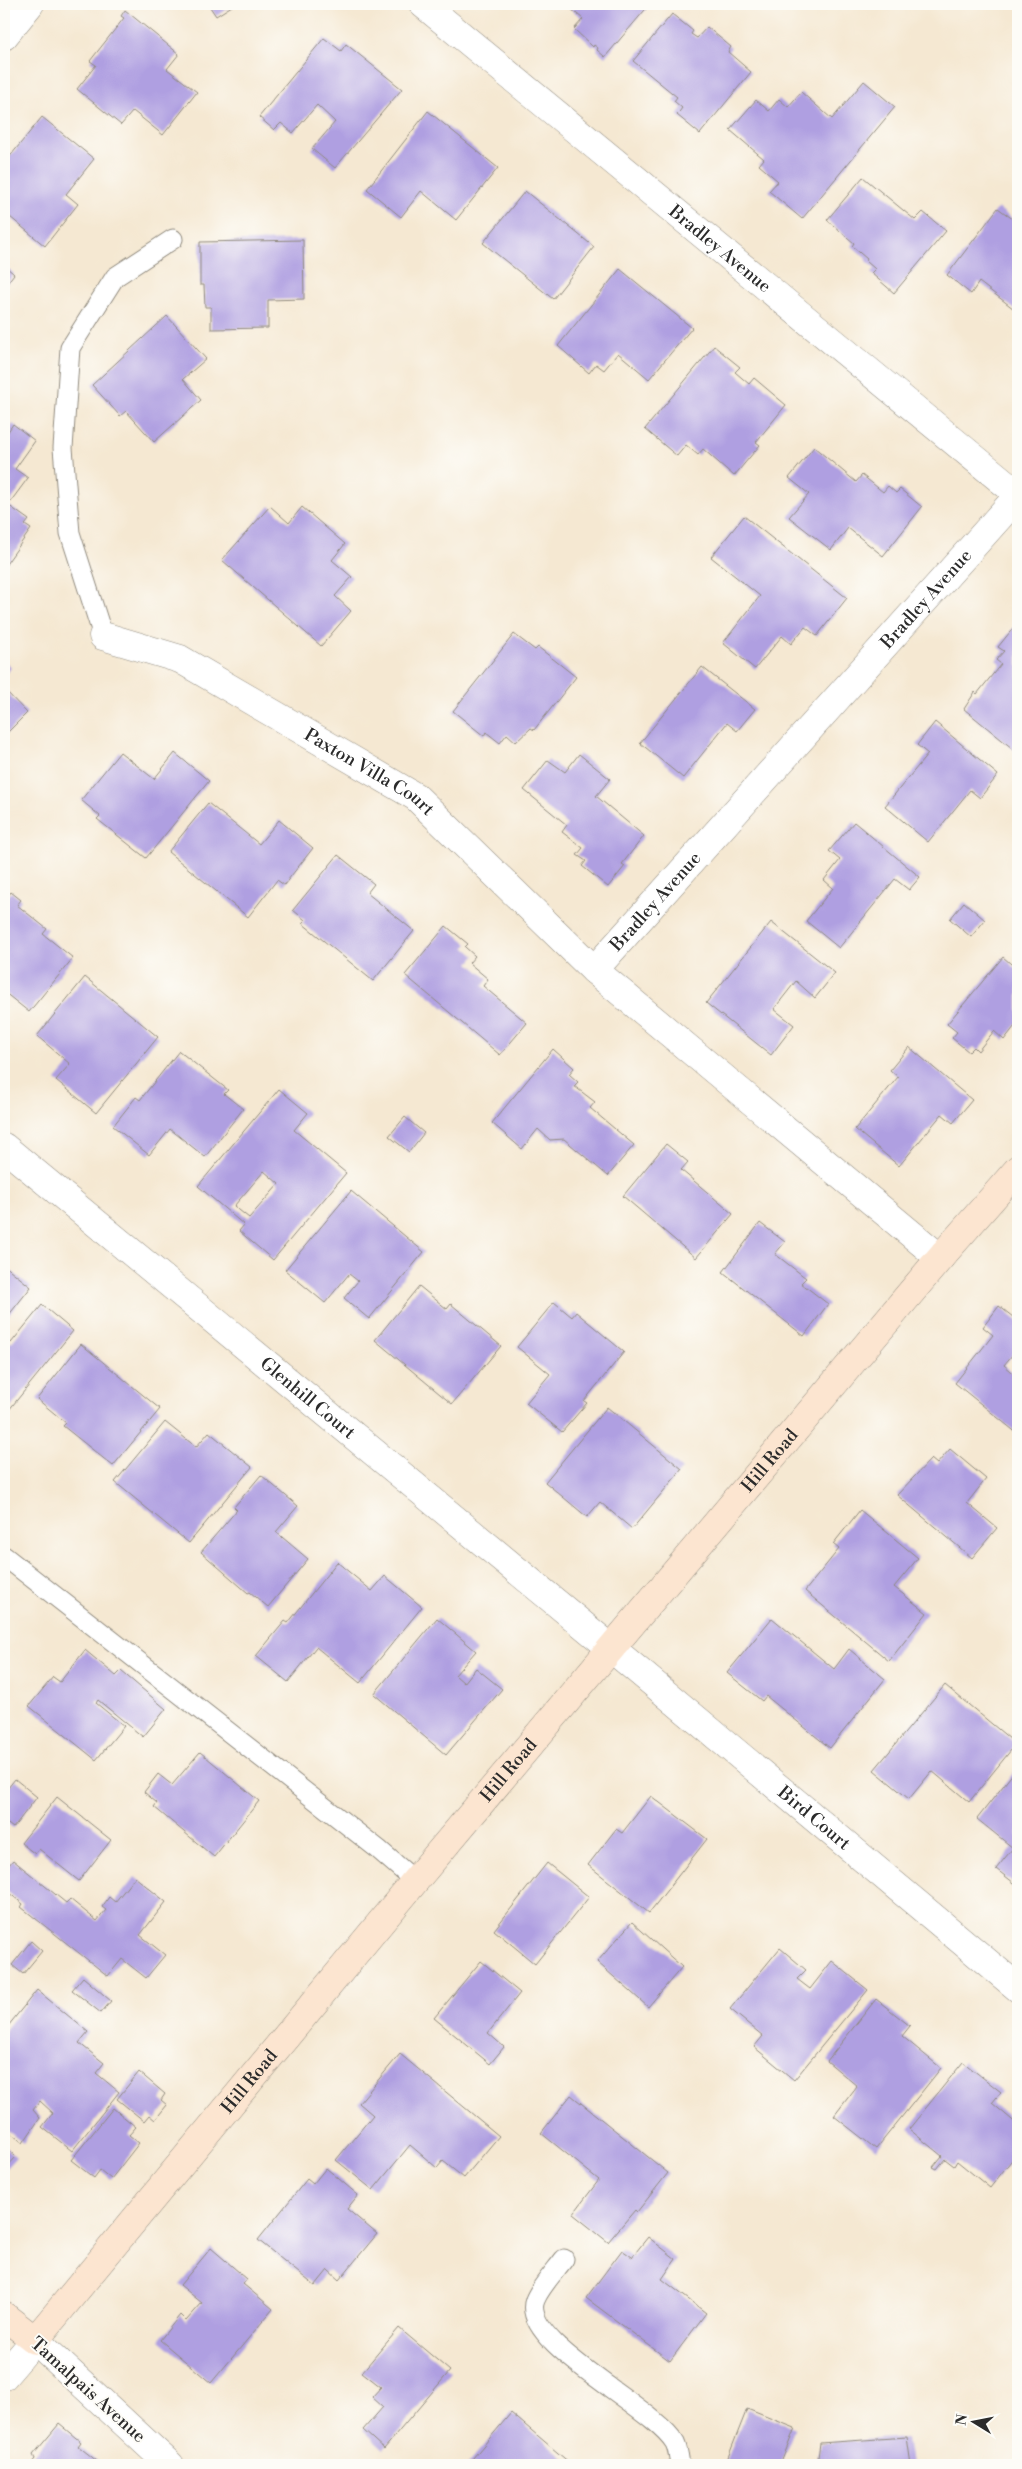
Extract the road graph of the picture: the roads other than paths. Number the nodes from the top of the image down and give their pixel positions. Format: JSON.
{"nodes":[{"id":1,"x":30,"y":4,"type":"edge"},
{"id":2,"x":423,"y":4,"type":"edge"},
{"id":3,"x":4,"y":36,"type":"edge"},
{"id":4,"x":173,"y":239,"type":"dead end"},
{"id":5,"x":1018,"y":495,"type":"edge"},
{"id":6,"x":103,"y":636,"type":"joint"},
{"id":7,"x":594,"y":970,"type":"junction"},
{"id":8,"x":4,"y":1147,"type":"edge"},
{"id":9,"x":1018,"y":1169,"type":"edge"},
{"id":10,"x":940,"y":1258,"type":"junction"},
{"id":11,"x":4,"y":1556,"type":"edge"},
{"id":12,"x":611,"y":1648,"type":"junction"},
{"id":13,"x":415,"y":1881,"type":"junction"},
{"id":14,"x":1018,"y":1988,"type":"edge"},
{"id":15,"x":564,"y":2259,"type":"dead end"},
{"id":16,"x":4,"y":2316,"type":"edge"},
{"id":17,"x":35,"y":2340,"type":"junction"},
{"id":18,"x":4,"y":2376,"type":"edge"},
{"id":19,"x":170,"y":2465,"type":"edge"},
{"id":20,"x":680,"y":2465,"type":"edge"}],
"edges":[{"from":1,"to":3,"type":"street"},
{"from":2,"to":5,"type":"street","name":"Bradley Avenue"},
{"from":4,"to":6,"type":"lane"},
{"from":5,"to":7,"type":"street","name":"Bradley Avenue"},
{"from":6,"to":7,"type":"street","name":"Paxton Villa Court"},
{"from":7,"to":10,"type":"street"},
{"from":8,"to":12,"type":"street","name":"Glenhill Court"},
{"from":9,"to":10,"type":"street","name":"Hill Road"},
{"from":10,"to":12,"type":"street","name":"Hill Road"},
{"from":11,"to":13,"type":"lane"},
{"from":12,"to":13,"type":"street","name":"Hill Road"},
{"from":12,"to":14,"type":"street","name":"Bird Court"},
{"from":13,"to":17,"type":"street","name":"Hill Road"},
{"from":15,"to":20,"type":"lane"},
{"from":16,"to":17,"type":"street","name":"Tamalpais Avenue"},
{"from":17,"to":18,"type":"street","name":"Hill Road"},
{"from":17,"to":19,"type":"street","name":"Tamalpais Avenue"}]}
